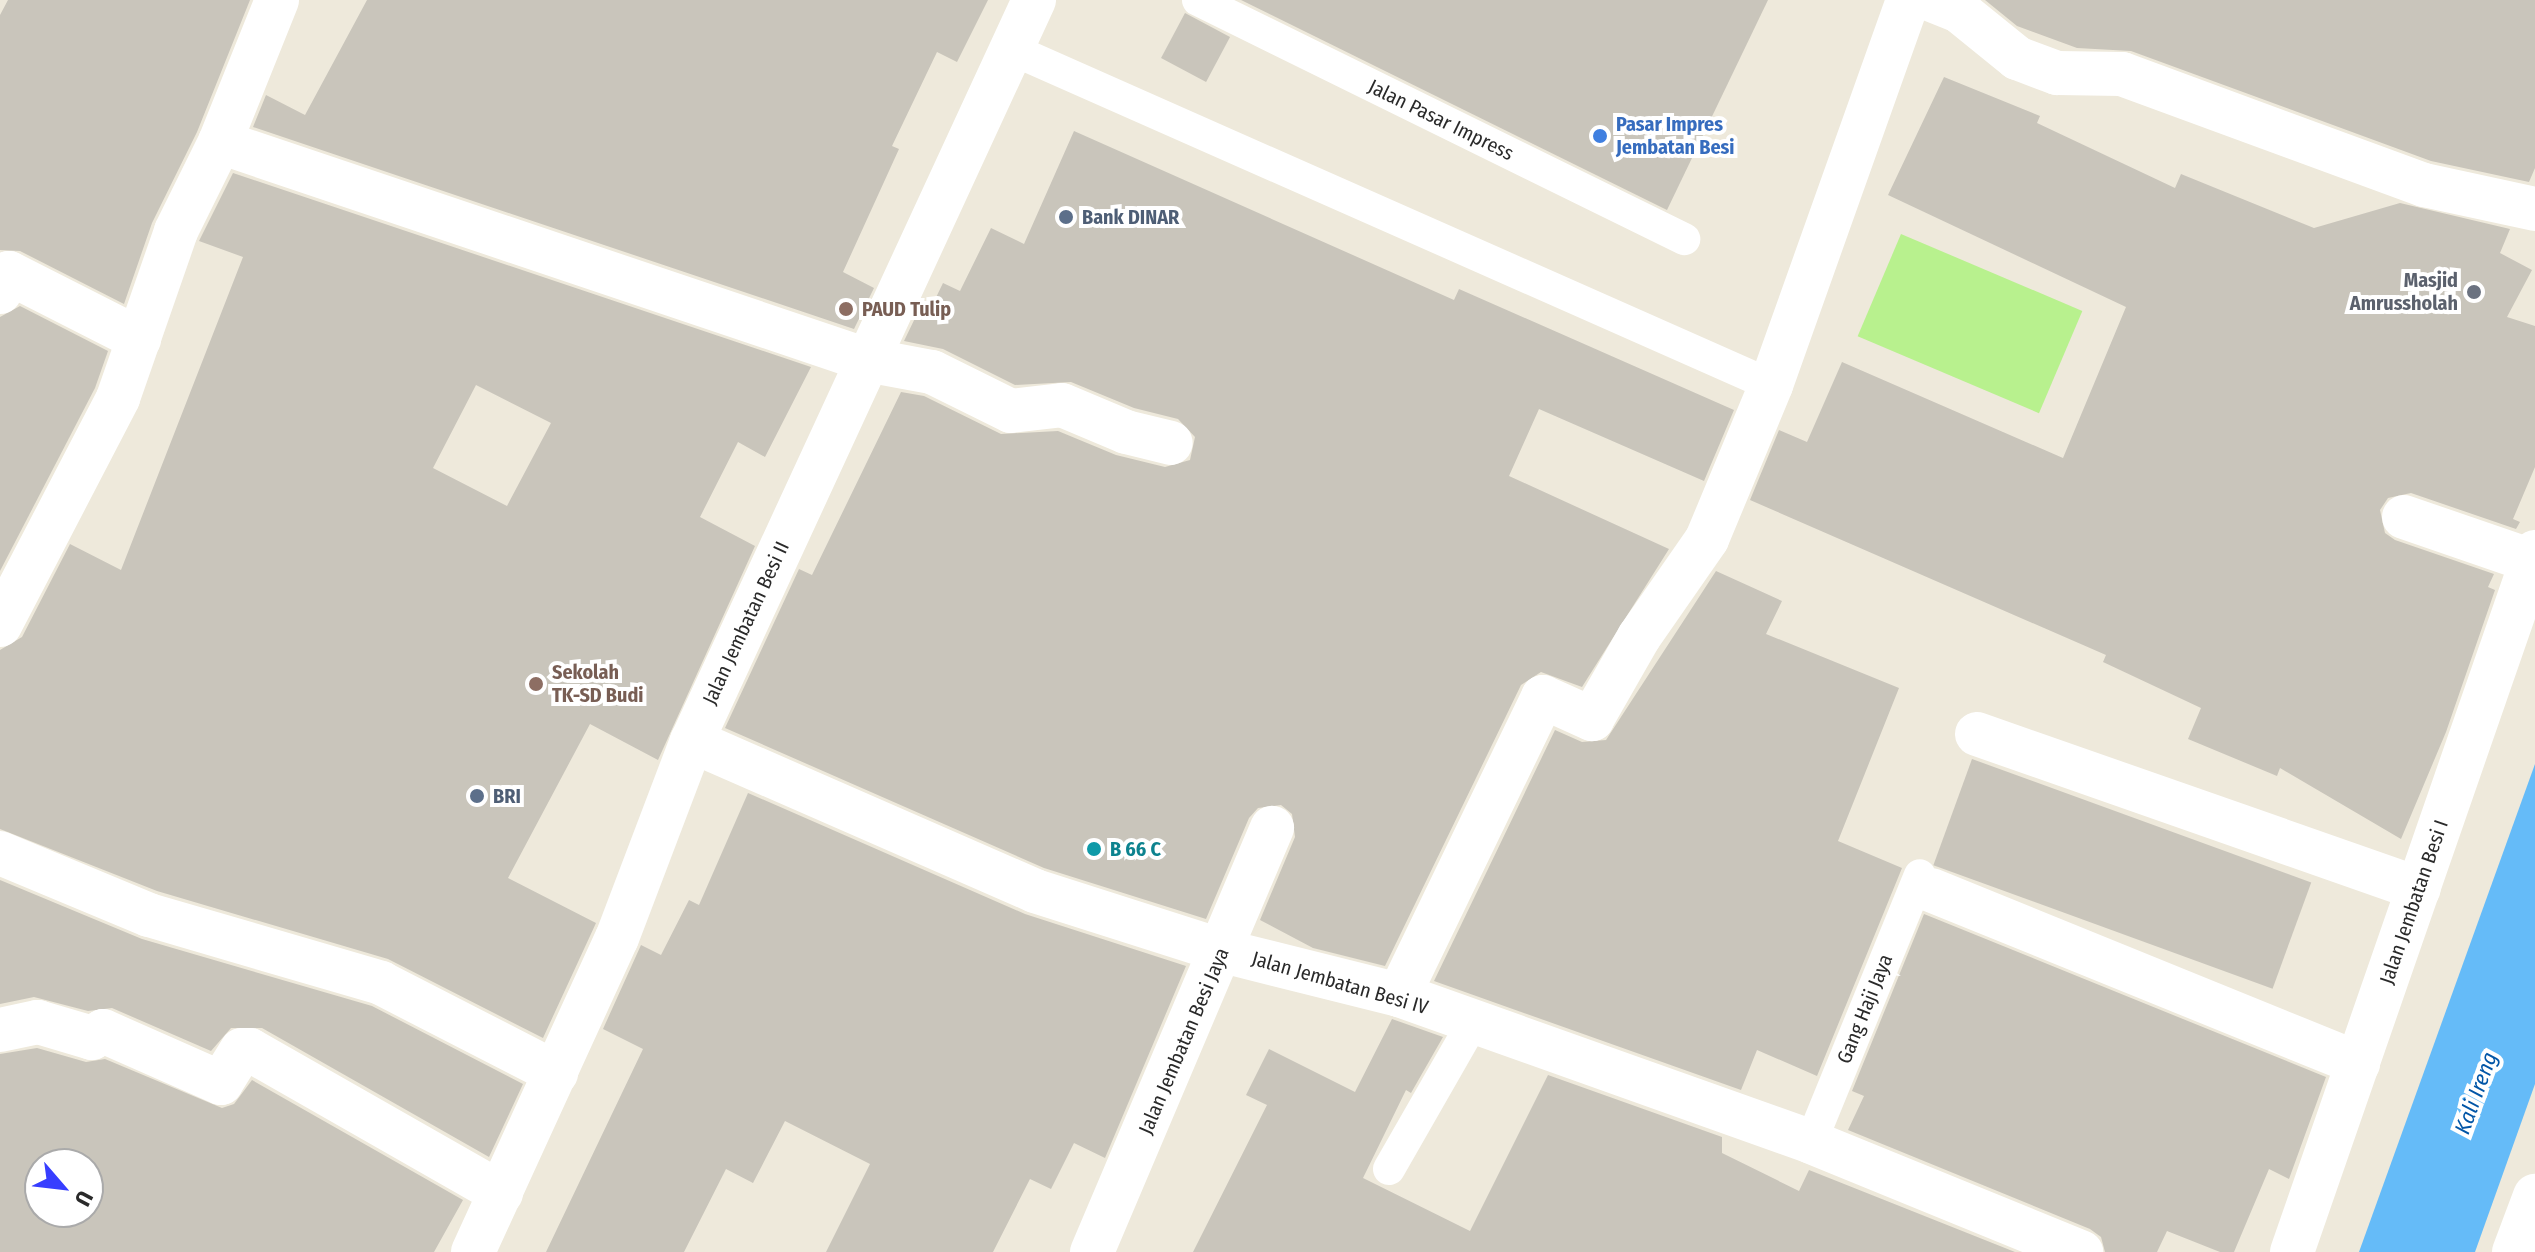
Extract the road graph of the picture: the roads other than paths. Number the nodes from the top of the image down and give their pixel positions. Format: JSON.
{"nodes":[{"id":1,"x":277,"y":0,"type":"edge"},
{"id":2,"x":1034,"y":0,"type":"edge"},
{"id":3,"x":1198,"y":0,"type":"edge"},
{"id":4,"x":1908,"y":0,"type":"edge"},
{"id":5,"x":1932,"y":0,"type":"edge"},
{"id":6,"x":1011,"y":49,"type":"junction"},
{"id":7,"x":220,"y":142,"type":"junction"},
{"id":8,"x":2535,"y":209,"type":"edge"},
{"id":9,"x":1684,"y":239,"type":"dead end"},
{"id":10,"x":0,"y":292,"type":"edge"},
{"id":11,"x":139,"y":339,"type":"junction"},
{"id":12,"x":867,"y":360,"type":"junction"},
{"id":13,"x":1771,"y":385,"type":"junction"},
{"id":14,"x":1171,"y":443,"type":"dead end"},
{"id":15,"x":2404,"y":517,"type":"dead end"},
{"id":16,"x":2533,"y":556,"type":"edge"},
{"id":17,"x":0,"y":625,"type":"edge"},
{"id":18,"x":1977,"y":734,"type":"dead end"},
{"id":19,"x":692,"y":741,"type":"junction"},
{"id":20,"x":1272,"y":828,"type":"dead end"},
{"id":21,"x":0,"y":853,"type":"edge"},
{"id":22,"x":1926,"y":883,"type":"joint"},
{"id":23,"x":2419,"y":889,"type":"junction"},
{"id":24,"x":1223,"y":951,"type":"junction"},
{"id":25,"x":1399,"y":995,"type":"junction"},
{"id":26,"x":1472,"y":1024,"type":"junction"},
{"id":27,"x":0,"y":1030,"type":"edge"},
{"id":28,"x":2358,"y":1063,"type":"junction"},
{"id":29,"x":556,"y":1073,"type":"junction"},
{"id":30,"x":1811,"y":1142,"type":"junction"},
{"id":31,"x":1389,"y":1169,"type":"dead end"},
{"id":32,"x":501,"y":1193,"type":"junction"},
{"id":33,"x":473,"y":1252,"type":"edge"},
{"id":34,"x":1092,"y":1252,"type":"edge"},
{"id":35,"x":2081,"y":1252,"type":"edge"},
{"id":36,"x":2292,"y":1252,"type":"edge"}],
"edges":[{"from":1,"to":7,"type":"street"},
{"from":2,"to":6,"type":"street","name":"Jalan Jembatan Besi II"},
{"from":3,"to":9,"type":"lane","name":"Jalan Pasar Impress"},
{"from":4,"to":13,"type":"street"},
{"from":5,"to":8,"type":"street"},
{"from":6,"to":12,"type":"street","name":"Jalan Jembatan Besi II"},
{"from":6,"to":13,"type":"lane"},
{"from":7,"to":11,"type":"street"},
{"from":7,"to":12,"type":"street"},
{"from":10,"to":11,"type":"street"},
{"from":11,"to":17,"type":"street"},
{"from":12,"to":14,"type":"street"},
{"from":12,"to":19,"type":"street","name":"Jalan Jembatan Besi II"},
{"from":13,"to":25,"type":"street"},
{"from":15,"to":16,"type":"street"},
{"from":16,"to":23,"type":"street","name":"Jalan Jembatan Besi I"},
{"from":18,"to":23,"type":"street"},
{"from":19,"to":24,"type":"street","name":"Jalan Jembatan Besi IV"},
{"from":19,"to":29,"type":"street","name":"Jalan Jembatan Besi II"},
{"from":20,"to":24,"type":"street","name":"Jalan Jembatan Besi Jaya"},
{"from":21,"to":29,"type":"street"},
{"from":22,"to":28,"type":"street"},
{"from":22,"to":30,"type":"lane","name":"Gang Haji Jaya"},
{"from":23,"to":28,"type":"street","name":"Jalan Jembatan Besi I"},
{"from":24,"to":25,"type":"street","name":"Jalan Jembatan Besi IV"},
{"from":24,"to":34,"type":"street","name":"Jalan Jembatan Besi Jaya"},
{"from":25,"to":26,"type":"street","name":"Jalan Jembatan Besi IV"},
{"from":26,"to":30,"type":"street","name":"Jalan Jembatan Besi IV"},
{"from":26,"to":31,"type":"lane"},
{"from":27,"to":32,"type":"street"},
{"from":28,"to":36,"type":"street","name":"Jalan Jembatan Besi I"},
{"from":29,"to":32,"type":"street","name":"Jalan Jembatan Besi II"},
{"from":30,"to":35,"type":"street","name":"Jalan Jembatan Besi IV"},
{"from":32,"to":33,"type":"street","name":"Jalan Jembatan Besi II"}]}
